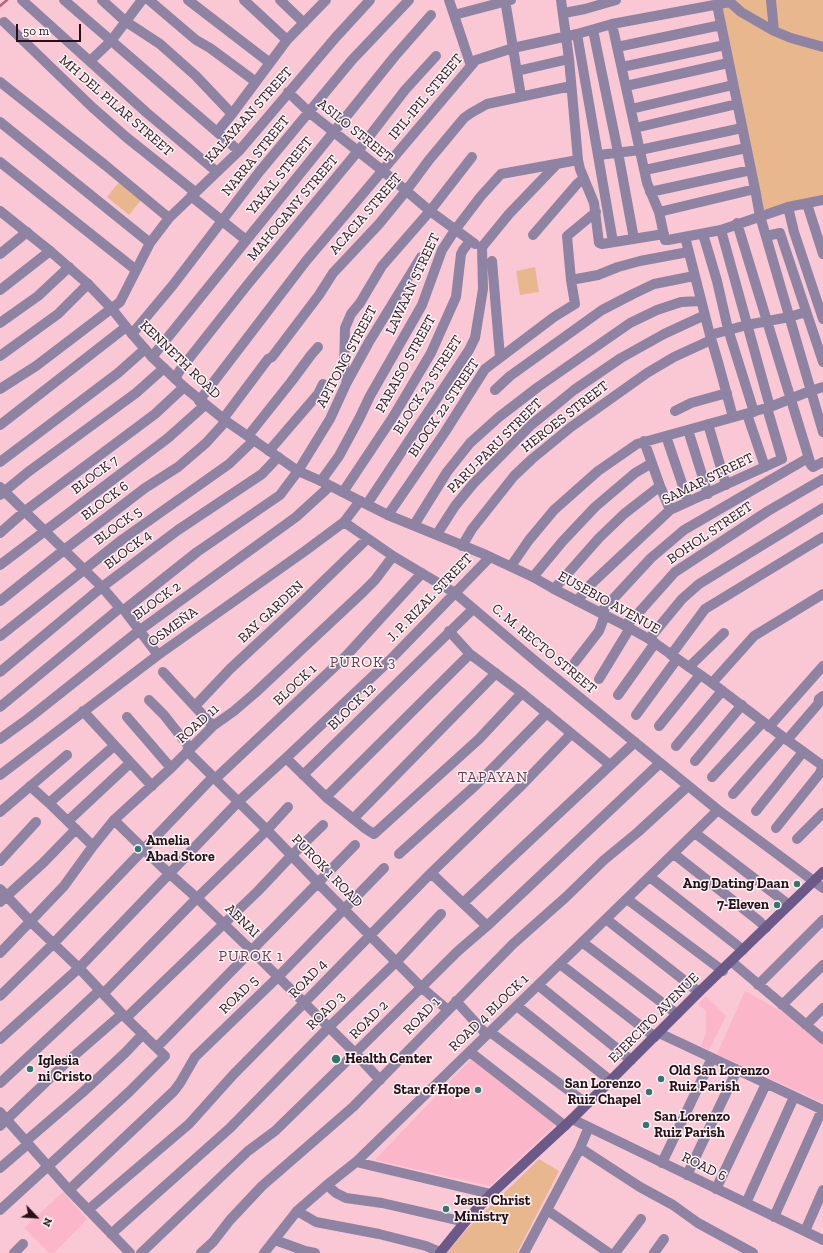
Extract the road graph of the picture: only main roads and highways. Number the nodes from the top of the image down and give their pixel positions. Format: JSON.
{"nodes":[{"id":1,"x":823,"y":872,"type":"edge"},
{"id":2,"x":440,"y":1252,"type":"edge"}],
"edges":[{"from":1,"to":2,"type":"main road","name":"EJERCITO AVENUE"}]}
